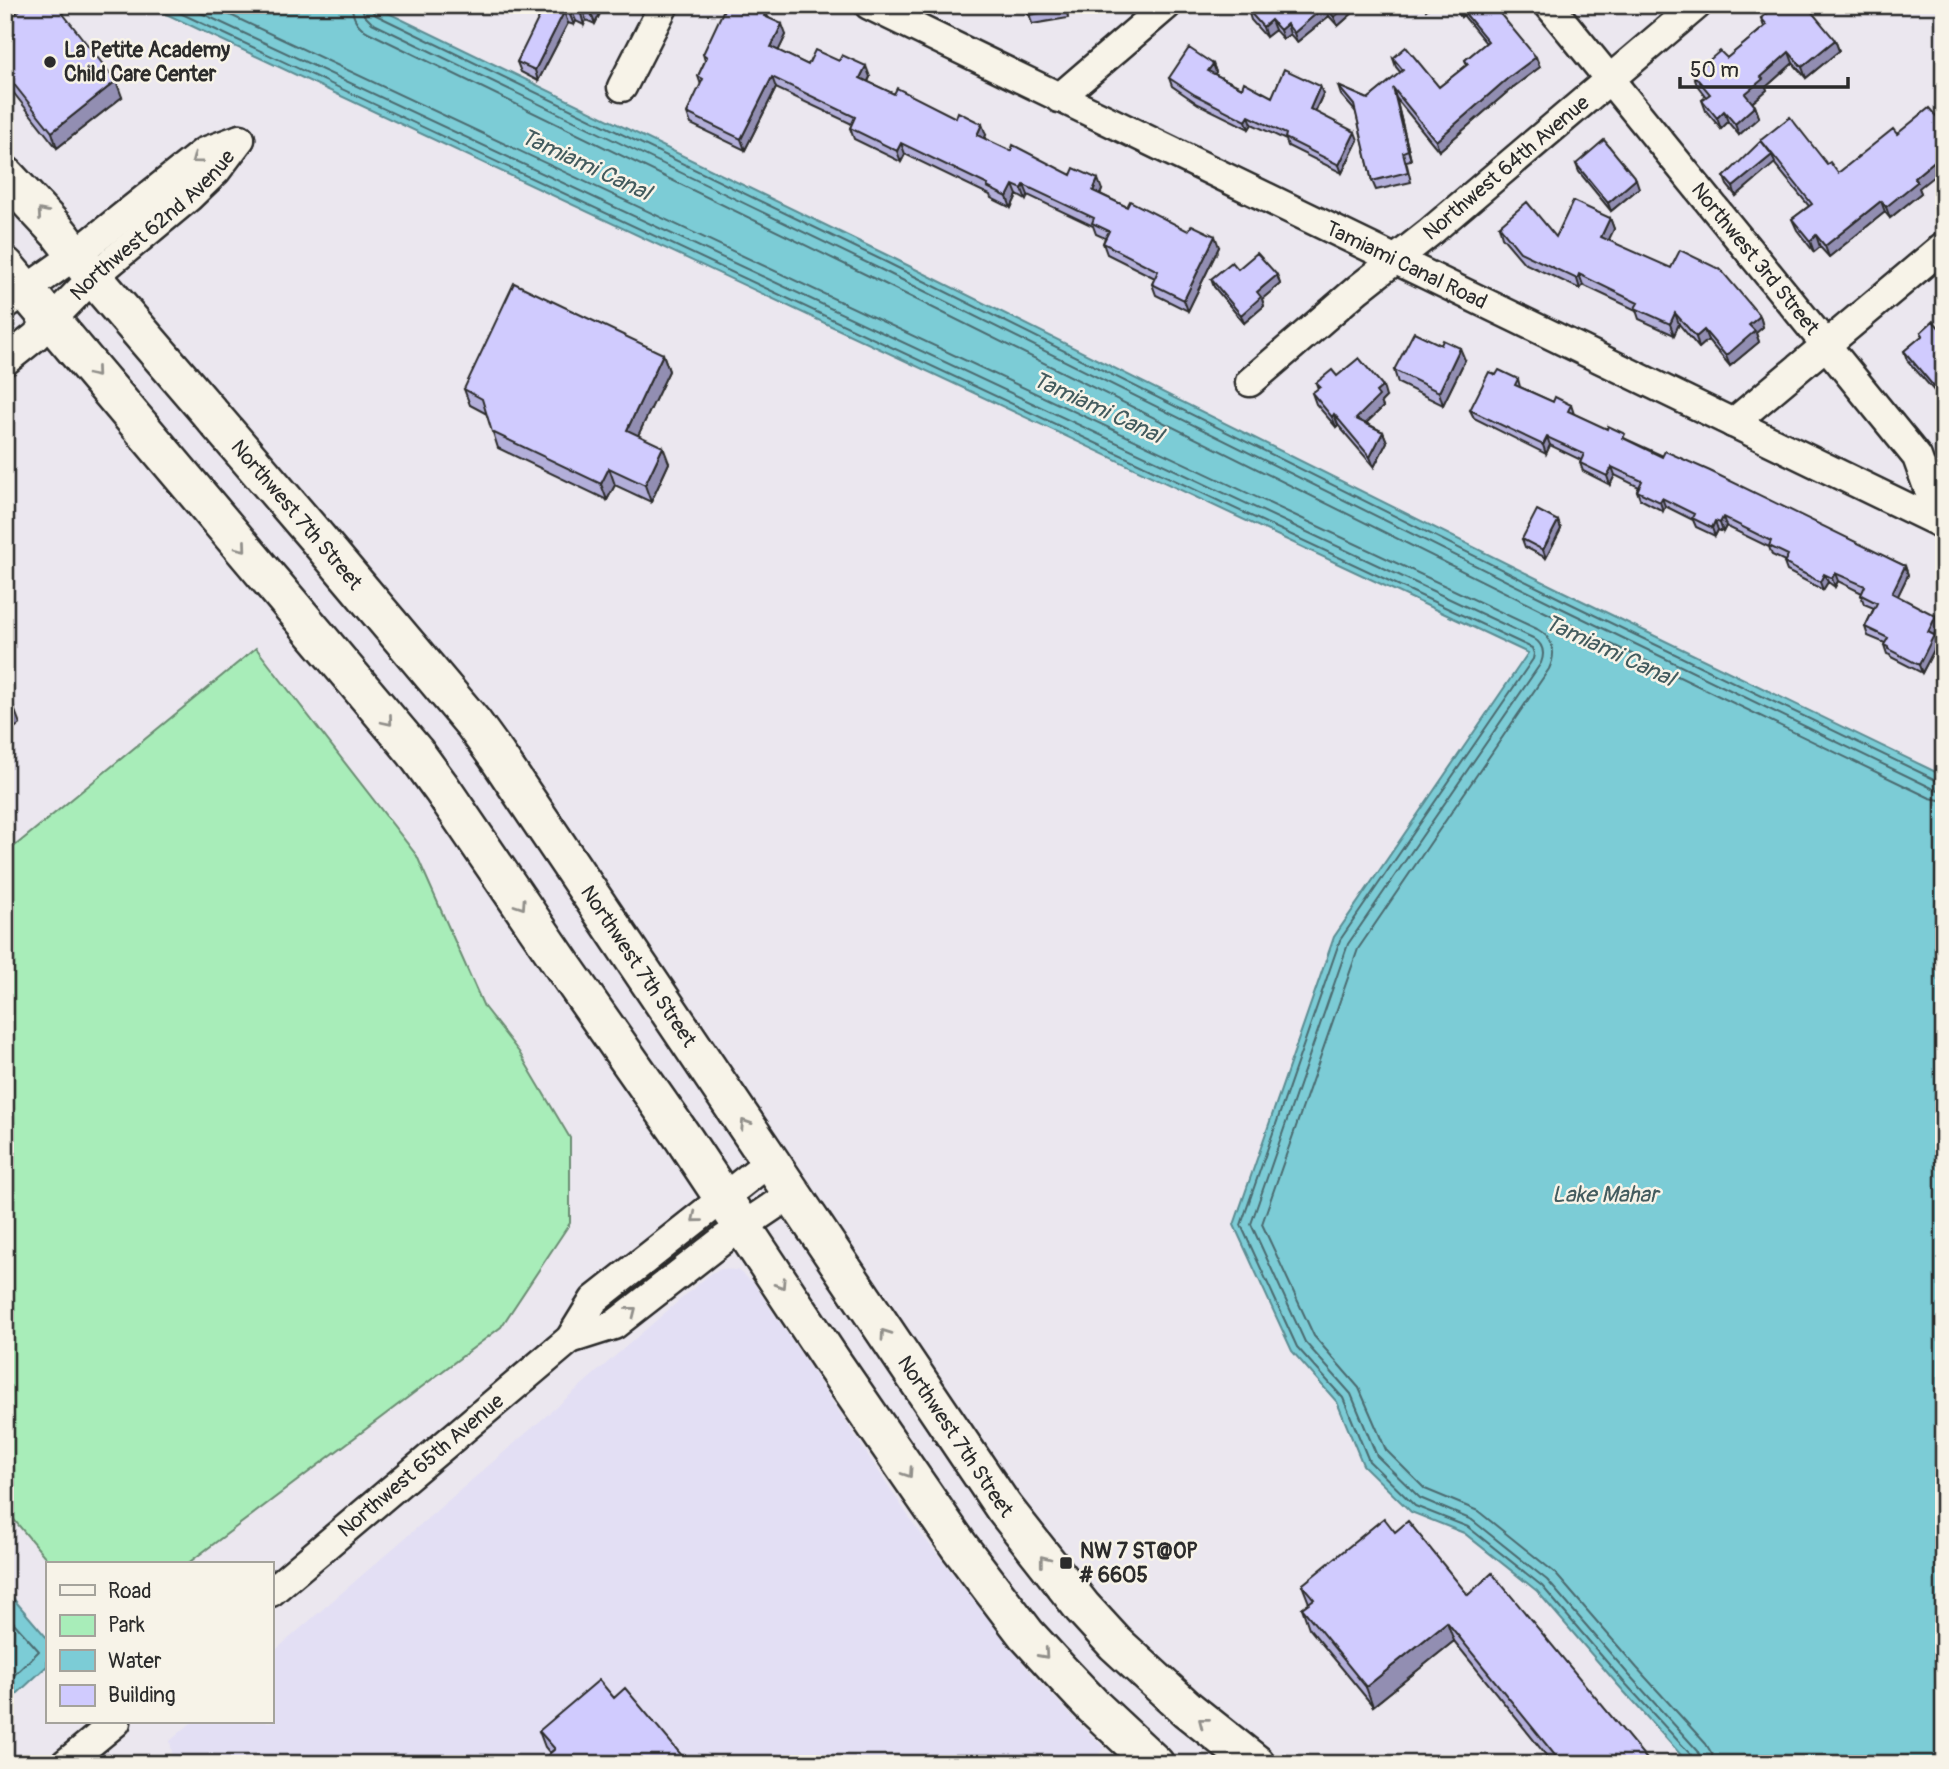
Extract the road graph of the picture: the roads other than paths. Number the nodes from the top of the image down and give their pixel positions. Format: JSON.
{"nodes":[{"id":1,"x":664,"y":5,"type":"edge"},
{"id":2,"x":869,"y":5,"type":"edge"},
{"id":3,"x":1167,"y":5,"type":"edge"},
{"id":4,"x":1549,"y":5,"type":"edge"},
{"id":5,"x":1698,"y":5,"type":"edge"},
{"id":6,"x":1609,"y":80,"type":"junction"},
{"id":7,"x":622,"y":87,"type":"dead end"},
{"id":8,"x":1059,"y":97,"type":"junction"},
{"id":9,"x":5,"y":175,"type":"edge"},
{"id":10,"x":1944,"y":246,"type":"edge"},
{"id":11,"x":1394,"y":260,"type":"junction"},
{"id":12,"x":84,"y":266,"type":"junction"},
{"id":13,"x":12,"y":287,"type":"edge"},
{"id":14,"x":51,"y":321,"type":"junction"},
{"id":15,"x":1826,"y":345,"type":"junction"},
{"id":16,"x":5,"y":361,"type":"edge"},
{"id":17,"x":1250,"y":382,"type":"dead end"},
{"id":18,"x":1732,"y":423,"type":"junction"},
{"id":19,"x":1942,"y":524,"type":"edge"},
{"id":20,"x":770,"y":1161,"type":"junction"},
{"id":21,"x":791,"y":1194,"type":"junction"},
{"id":22,"x":724,"y":1197,"type":"junction"},
{"id":23,"x":743,"y":1227,"type":"junction"},
{"id":24,"x":570,"y":1339,"type":"junction"},
{"id":25,"x":273,"y":1590,"type":"edge"},
{"id":26,"x":114,"y":1724,"type":"edge"},
{"id":27,"x":65,"y":1764,"type":"edge"},
{"id":28,"x":1155,"y":1764,"type":"edge"},
{"id":29,"x":1256,"y":1764,"type":"edge"}],
"edges":[{"from":1,"to":7,"type":"street"},
{"from":2,"to":8,"type":"street","name":"Tamiami Canal Road"},
{"from":3,"to":8,"type":"street"},
{"from":4,"to":6,"type":"street","name":"Northwest 3rd Street"},
{"from":5,"to":6,"type":"street","name":"Northwest 64th Avenue"},
{"from":6,"to":11,"type":"street","name":"Northwest 64th Avenue"},
{"from":6,"to":15,"type":"street","name":"Northwest 3rd Street"},
{"from":8,"to":11,"type":"street","name":"Tamiami Canal Road"},
{"from":12,"to":9,"type":"main road","name":"Northwest 7th Street","one_way":true},
{"from":10,"to":15,"type":"street"},
{"from":11,"to":17,"type":"street","name":"Northwest 64th Avenue"},
{"from":11,"to":18,"type":"street","name":"Tamiami Canal Road"},
{"from":12,"to":12,"type":"street","name":"Northwest 62nd Avenue","one_way":true},
{"from":12,"to":13,"type":"street","name":"Northwest 62nd Avenue"},
{"from":12,"to":14,"type":"street","name":"Northwest 62nd Avenue"},
{"from":20,"to":12,"type":"main road","name":"Northwest 7th Street","one_way":true},
{"from":13,"to":14,"type":"main road"},
{"from":14,"to":16,"type":"street","name":"Northwest 62nd Avenue"},
{"from":14,"to":22,"type":"main road","one_way":true},
{"from":15,"to":18,"type":"street"},
{"from":15,"to":19,"type":"street","name":"Northwest 3rd Street"},
{"from":18,"to":19,"type":"street","name":"Tamiami Canal Road"},
{"from":20,"to":21,"type":"main road","name":"Northwest 7th Street"},
{"from":20,"to":22,"type":"street","name":"Northwest 65th Avenue"},
{"from":21,"to":23,"type":"street","name":"Northwest 65th Avenue"},
{"from":29,"to":21,"type":"main road","name":"Northwest 7th Street","one_way":true},
{"from":22,"to":23,"type":"main road"},
{"from":22,"to":24,"type":"street","name":"Northwest 65th Avenue","one_way":true},
{"from":24,"to":23,"type":"street","name":"Northwest 65th Avenue","one_way":true},
{"from":23,"to":28,"type":"main road","one_way":true},
{"from":24,"to":25,"type":"street","name":"Northwest 65th Avenue"},
{"from":26,"to":27,"type":"street"}]}
